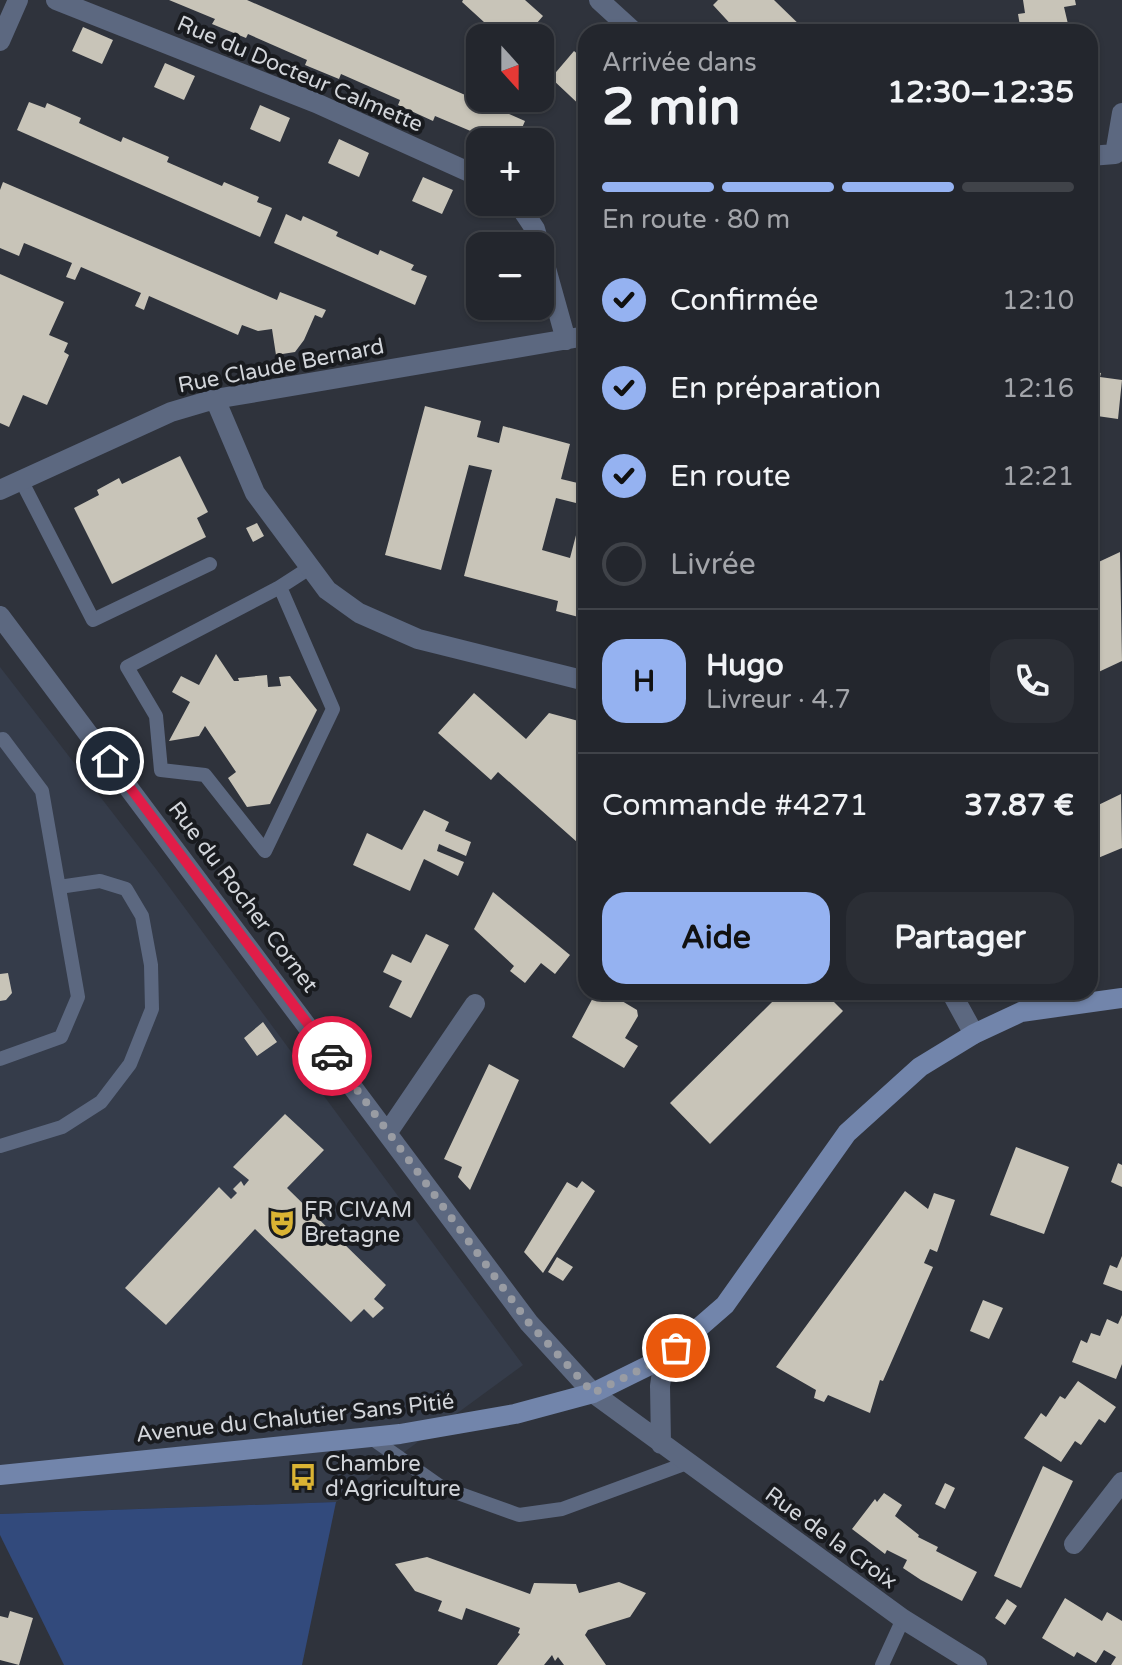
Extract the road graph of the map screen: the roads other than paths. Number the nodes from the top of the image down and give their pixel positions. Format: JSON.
{"nodes":[{"id":1,"x":18,"y":0,"type":"edge"},
{"id":2,"x":56,"y":0,"type":"edge"},
{"id":3,"x":599,"y":0,"type":"edge"},
{"id":4,"x":625,"y":24,"type":"edge"},
{"id":5,"x":0,"y":41,"type":"edge"},
{"id":6,"x":1121,"y":116,"type":"edge"},
{"id":7,"x":1098,"y":155,"type":"edge"},
{"id":8,"x":466,"y":171,"type":"edge"},
{"id":9,"x":554,"y":282,"type":"edge"},
{"id":10,"x":576,"y":338,"type":"edge"},
{"id":11,"x":215,"y":399,"type":"junction"},
{"id":12,"x":21,"y":480,"type":"junction"},
{"id":13,"x":0,"y":490,"type":"edge"},
{"id":14,"x":210,"y":564,"type":"dead end"},
{"id":15,"x":311,"y":567,"type":"junction"},
{"id":16,"x":280,"y":587,"type":"junction"},
{"id":17,"x":0,"y":616,"type":"edge"},
{"id":18,"x":578,"y":679,"type":"edge"},
{"id":19,"x":1,"y":738,"type":"edge"},
{"id":20,"x":59,"y":887,"type":"junction"},
{"id":21,"x":1122,"y":998,"type":"edge"},
{"id":22,"x":955,"y":1000,"type":"edge"},
{"id":23,"x":475,"y":1004,"type":"dead end"},
{"id":24,"x":974,"y":1034,"type":"junction"},
{"id":25,"x":0,"y":1059,"type":"edge"},
{"id":26,"x":388,"y":1132,"type":"junction"},
{"id":27,"x":0,"y":1146,"type":"edge"},
{"id":28,"x":664,"y":1358,"type":"junction"},
{"id":29,"x":593,"y":1393,"type":"junction"},
{"id":30,"x":370,"y":1437,"type":"junction"},
{"id":31,"x":661,"y":1444,"type":"junction"},
{"id":32,"x":687,"y":1463,"type":"junction"},
{"id":33,"x":0,"y":1475,"type":"edge"},
{"id":34,"x":1122,"y":1482,"type":"edge"},
{"id":35,"x":1074,"y":1544,"type":"dead end"},
{"id":36,"x":903,"y":1619,"type":"junction"},
{"id":37,"x":879,"y":1663,"type":"edge"},
{"id":38,"x":977,"y":1665,"type":"edge"}],
"edges":[{"from":1,"to":5,"type":"street"},
{"from":2,"to":8,"type":"street","name":"Rue du Docteur Calmette"},
{"from":3,"to":4,"type":"street"},
{"from":6,"to":7,"type":"street"},
{"from":9,"to":10,"type":"street"},
{"from":10,"to":11,"type":"street","name":"Rue Claude Bernard"},
{"from":11,"to":12,"type":"street","name":"Rue Claude Bernard"},
{"from":11,"to":15,"type":"street"},
{"from":12,"to":13,"type":"street","name":"Rue Claude Bernard"},
{"from":12,"to":14,"type":"lane"},
{"from":15,"to":16,"type":"lane"},
{"from":15,"to":18,"type":"street"},
{"from":16,"to":16,"type":"lane"},
{"from":17,"to":26,"type":"street","name":"Rue du Rocher Cornet"},
{"from":19,"to":20,"type":"lane"},
{"from":20,"to":25,"type":"lane"},
{"from":20,"to":27,"type":"lane"},
{"from":21,"to":24,"type":"street","name":"Avenue du Chalutier Sans Pitié"},
{"from":22,"to":24,"type":"street"},
{"from":23,"to":26,"type":"street"},
{"from":24,"to":28,"type":"street","name":"Avenue du Chalutier Sans Pitié"},
{"from":26,"to":29,"type":"street","name":"Rue du Rocher Cornet"},
{"from":28,"to":29,"type":"street","name":"Avenue du Chalutier Sans Pitié"},
{"from":28,"to":31,"type":"street"},
{"from":29,"to":30,"type":"street","name":"Avenue du Chalutier Sans Pitié"},
{"from":29,"to":31,"type":"street","name":"Rue de la Croix"},
{"from":30,"to":32,"type":"lane"},
{"from":30,"to":33,"type":"street","name":"Avenue du Chalutier Sans Pitié"},
{"from":31,"to":32,"type":"street","name":"Rue de la Croix"},
{"from":32,"to":36,"type":"street","name":"Rue de la Croix"},
{"from":34,"to":35,"type":"street"},
{"from":36,"to":37,"type":"lane"},
{"from":36,"to":38,"type":"street","name":"Rue de la Croix"}]}
